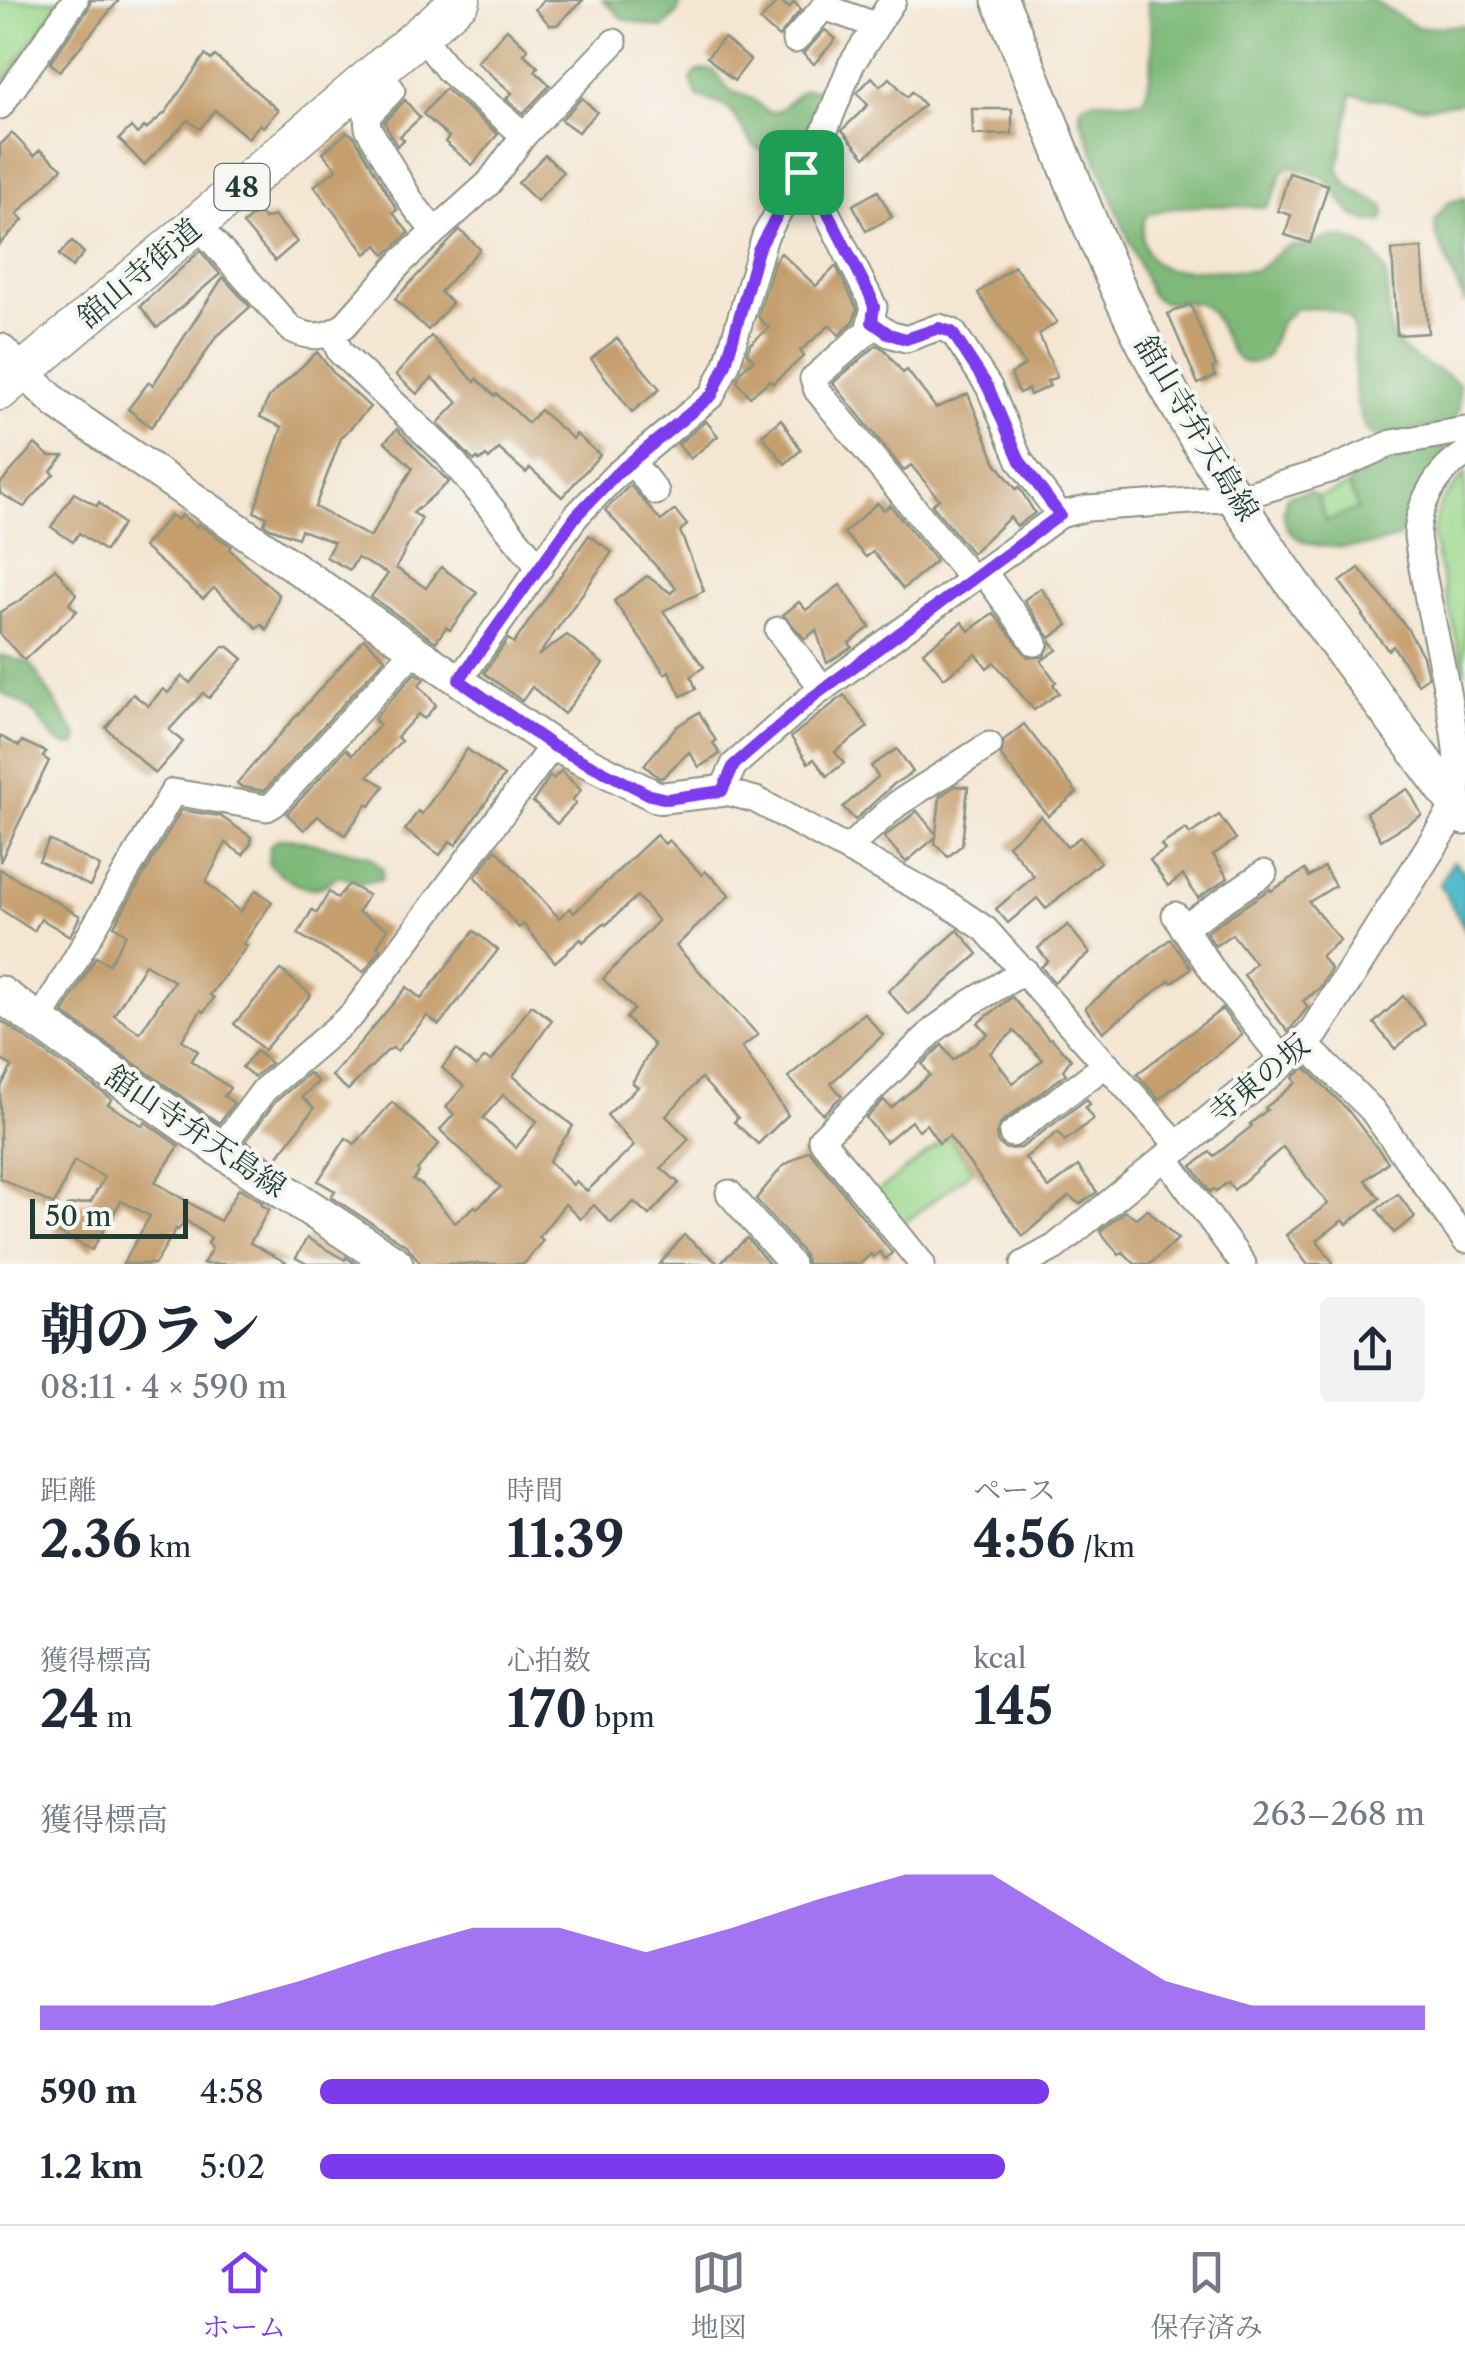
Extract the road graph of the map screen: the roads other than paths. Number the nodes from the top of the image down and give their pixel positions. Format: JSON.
{"nodes":[{"id":1,"x":75,"y":0,"type":"edge"},
{"id":2,"x":462,"y":0,"type":"edge"},
{"id":3,"x":893,"y":0,"type":"edge"},
{"id":4,"x":1000,"y":0,"type":"edge"},
{"id":5,"x":1017,"y":0,"type":"edge"},
{"id":6,"x":875,"y":25,"type":"junction"},
{"id":7,"x":420,"y":35,"type":"junction"},
{"id":8,"x":796,"y":40,"type":"dead end"},
{"id":9,"x":614,"y":42,"type":"dead end"},
{"id":10,"x":378,"y":71,"type":"junction"},
{"id":11,"x":0,"y":106,"type":"edge"},
{"id":12,"x":1048,"y":116,"type":"junction"},
{"id":13,"x":524,"y":136,"type":"junction"},
{"id":14,"x":801,"y":172,"type":"junction"},
{"id":15,"x":198,"y":224,"type":"junction"},
{"id":16,"x":434,"y":231,"type":"junction"},
{"id":17,"x":872,"y":322,"type":"junction"},
{"id":18,"x":332,"y":334,"type":"junction"},
{"id":19,"x":7,"y":370,"type":"edge"},
{"id":20,"x":1465,"y":430,"type":"edge"},
{"id":21,"x":1465,"y":454,"type":"edge"},
{"id":22,"x":632,"y":462,"type":"junction"},
{"id":23,"x":656,"y":492,"type":"dead end"},
{"id":24,"x":1236,"y":498,"type":"junction"},
{"id":25,"x":1060,"y":515,"type":"junction"},
{"id":26,"x":540,"y":568,"type":"junction"},
{"id":27,"x":977,"y":575,"type":"junction"},
{"id":28,"x":778,"y":630,"type":"dead end"},
{"id":29,"x":1035,"y":643,"type":"dead end"},
{"id":30,"x":414,"y":650,"type":"junction"},
{"id":31,"x":459,"y":680,"type":"junction"},
{"id":32,"x":822,"y":689,"type":"junction"},
{"id":33,"x":1460,"y":700,"type":"edge"},
{"id":34,"x":989,"y":745,"type":"dead end"},
{"id":35,"x":553,"y":746,"type":"junction"},
{"id":36,"x":722,"y":791,"type":"junction"},
{"id":37,"x":1461,"y":811,"type":"edge"},
{"id":38,"x":847,"y":849,"type":"junction"},
{"id":39,"x":1264,"y":873,"type":"dead end"},
{"id":40,"x":1025,"y":971,"type":"junction"},
{"id":41,"x":0,"y":994,"type":"edge"},
{"id":42,"x":40,"y":1022,"type":"junction"},
{"id":43,"x":1294,"y":1052,"type":"junction"},
{"id":44,"x":1107,"y":1064,"type":"junction"},
{"id":45,"x":1012,"y":1134,"type":"dead end"},
{"id":46,"x":220,"y":1150,"type":"junction"},
{"id":47,"x":1172,"y":1151,"type":"junction"},
{"id":48,"x":729,"y":1193,"type":"dead end"},
{"id":49,"x":1465,"y":1240,"type":"edge"},
{"id":50,"x":1035,"y":1261,"type":"edge"},
{"id":51,"x":395,"y":1264,"type":"edge"},
{"id":52,"x":791,"y":1264,"type":"edge"},
{"id":53,"x":922,"y":1264,"type":"edge"},
{"id":54,"x":1243,"y":1264,"type":"edge"}],
"edges":[{"from":1,"to":11,"type":"street"},
{"from":2,"to":7,"type":"main road","name":"舘山寺街道","number":"48"},
{"from":3,"to":6,"type":"street"},
{"from":4,"to":12,"type":"main road","name":"舘山寺弁天島線"},
{"from":5,"to":12,"type":"main road"},
{"from":6,"to":8,"type":"street"},
{"from":6,"to":14,"type":"street"},
{"from":7,"to":10,"type":"main road","name":"舘山寺街道","number":"48"},
{"from":7,"to":13,"type":"street"},
{"from":9,"to":13,"type":"street"},
{"from":10,"to":15,"type":"main road","name":"舘山寺街道","number":"48"},
{"from":10,"to":16,"type":"street"},
{"from":12,"to":24,"type":"main road","name":"舘山寺弁天島線"},
{"from":13,"to":16,"type":"street"},
{"from":14,"to":17,"type":"street"},
{"from":14,"to":22,"type":"street"},
{"from":15,"to":18,"type":"street"},
{"from":15,"to":19,"type":"main road","name":"舘山寺街道","number":"48"},
{"from":16,"to":18,"type":"street"},
{"from":17,"to":25,"type":"street"},
{"from":17,"to":27,"type":"street"},
{"from":18,"to":26,"type":"street"},
{"from":19,"to":30,"type":"street"},
{"from":20,"to":24,"type":"street"},
{"from":21,"to":33,"type":"street"},
{"from":22,"to":23,"type":"street"},
{"from":22,"to":26,"type":"street"},
{"from":24,"to":25,"type":"street"},
{"from":24,"to":37,"type":"main road","name":"舘山寺弁天島線"},
{"from":25,"to":27,"type":"street"},
{"from":26,"to":31,"type":"street"},
{"from":27,"to":29,"type":"street"},
{"from":27,"to":32,"type":"street"},
{"from":28,"to":32,"type":"street"},
{"from":30,"to":31,"type":"street"},
{"from":30,"to":42,"type":"street"},
{"from":31,"to":35,"type":"street"},
{"from":32,"to":36,"type":"street"},
{"from":33,"to":37,"type":"street"},
{"from":34,"to":38,"type":"street"},
{"from":35,"to":36,"type":"street"},
{"from":35,"to":46,"type":"street"},
{"from":36,"to":38,"type":"street"},
{"from":37,"to":43,"type":"street","name":"寺東の坂"},
{"from":38,"to":40,"type":"street"},
{"from":39,"to":43,"type":"street"},
{"from":40,"to":44,"type":"street"},
{"from":40,"to":53,"type":"street"},
{"from":41,"to":42,"type":"main road","name":"舘山寺弁天島線"},
{"from":42,"to":46,"type":"main road","name":"舘山寺弁天島線"},
{"from":43,"to":47,"type":"street","name":"寺東の坂"},
{"from":43,"to":49,"type":"street"},
{"from":44,"to":45,"type":"street"},
{"from":44,"to":47,"type":"street"},
{"from":46,"to":51,"type":"main road","name":"舘山寺弁天島線"},
{"from":47,"to":50,"type":"street","name":"寺東の坂"},
{"from":47,"to":54,"type":"street"},
{"from":48,"to":52,"type":"street"}]}
